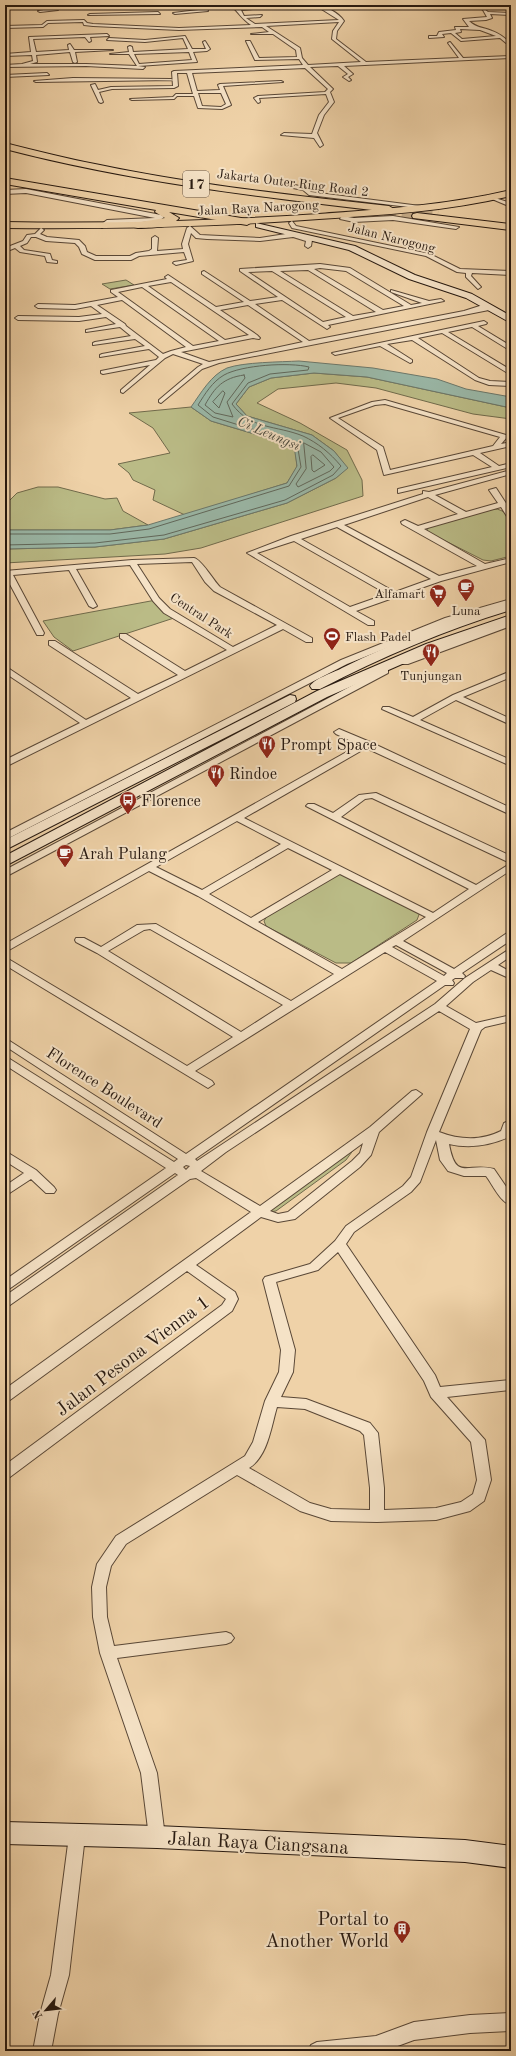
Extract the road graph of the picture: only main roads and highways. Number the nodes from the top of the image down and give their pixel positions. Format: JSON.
{"nodes":[{"id":1,"x":5,"y":137,"type":"edge"},
{"id":2,"x":5,"y":146,"type":"edge"},
{"id":3,"x":5,"y":150,"type":"edge"},
{"id":4,"x":133,"y":173,"type":"junction"},
{"id":5,"x":6,"y":187,"type":"edge"},
{"id":6,"x":511,"y":193,"type":"edge"},
{"id":7,"x":506,"y":201,"type":"edge"},
{"id":8,"x":370,"y":202,"type":"tunnel mouth"},
{"id":9,"x":389,"y":208,"type":"tunnel mouth"},
{"id":10,"x":156,"y":211,"type":"junction"},
{"id":11,"x":416,"y":211,"type":"junction"},
{"id":12,"x":438,"y":214,"type":"tunnel mouth"},
{"id":13,"x":315,"y":220,"type":"junction"},
{"id":14,"x":511,"y":222,"type":"edge"},
{"id":15,"x":227,"y":224,"type":"junction"},
{"id":16,"x":252,"y":224,"type":"junction"},
{"id":17,"x":5,"y":225,"type":"edge"},
{"id":18,"x":138,"y":226,"type":"junction"},
{"id":19,"x":511,"y":227,"type":"edge"},
{"id":20,"x":5,"y":228,"type":"edge"},
{"id":21,"x":171,"y":228,"type":"junction"}],
"edges":[{"from":1,"to":4,"type":"highway"},
{"from":2,"to":4,"type":"highway","name":"Jakarta Outer Ring Road 2","number":"17"},
{"from":3,"to":8,"type":"highway","name":"Jakarta Outer Ring Road 2","number":"17"},
{"from":4,"to":9,"type":"highway","name":"Jakarta Outer Ring Road 2","number":"17"},
{"from":5,"to":10,"type":"highway"},
{"from":5,"to":16,"type":"highway"},
{"from":6,"to":7,"type":"main road","name":"Jalan Raya Narogong"},
{"from":7,"to":11,"type":"main road","name":"Jalan Raya Narogong"},
{"from":7,"to":13,"type":"main road","name":"Jalan Raya Narogong"},
{"from":10,"to":15,"type":"highway"},
{"from":10,"to":18,"type":"highway"},
{"from":11,"to":16,"type":"main road","name":"Jalan Raya Narogong"},
{"from":11,"to":19,"type":"highway"},
{"from":12,"to":14,"type":"highway"},
{"from":13,"to":16,"type":"main road","name":"Jalan Raya Narogong"},
{"from":13,"to":16,"type":"main road"},
{"from":15,"to":16,"type":"main road","name":"Jalan Raya Narogong"},
{"from":15,"to":18,"type":"main road","name":"Jalan Raya Narogong"},
{"from":15,"to":21,"type":"main road","name":"Jalan Raya Narogong"},
{"from":16,"to":21,"type":"main road"},
{"from":17,"to":18,"type":"main road","name":"Jalan Raya Narogong"},
{"from":20,"to":21,"type":"main road","name":"Jalan Raya Narogong"}]}
